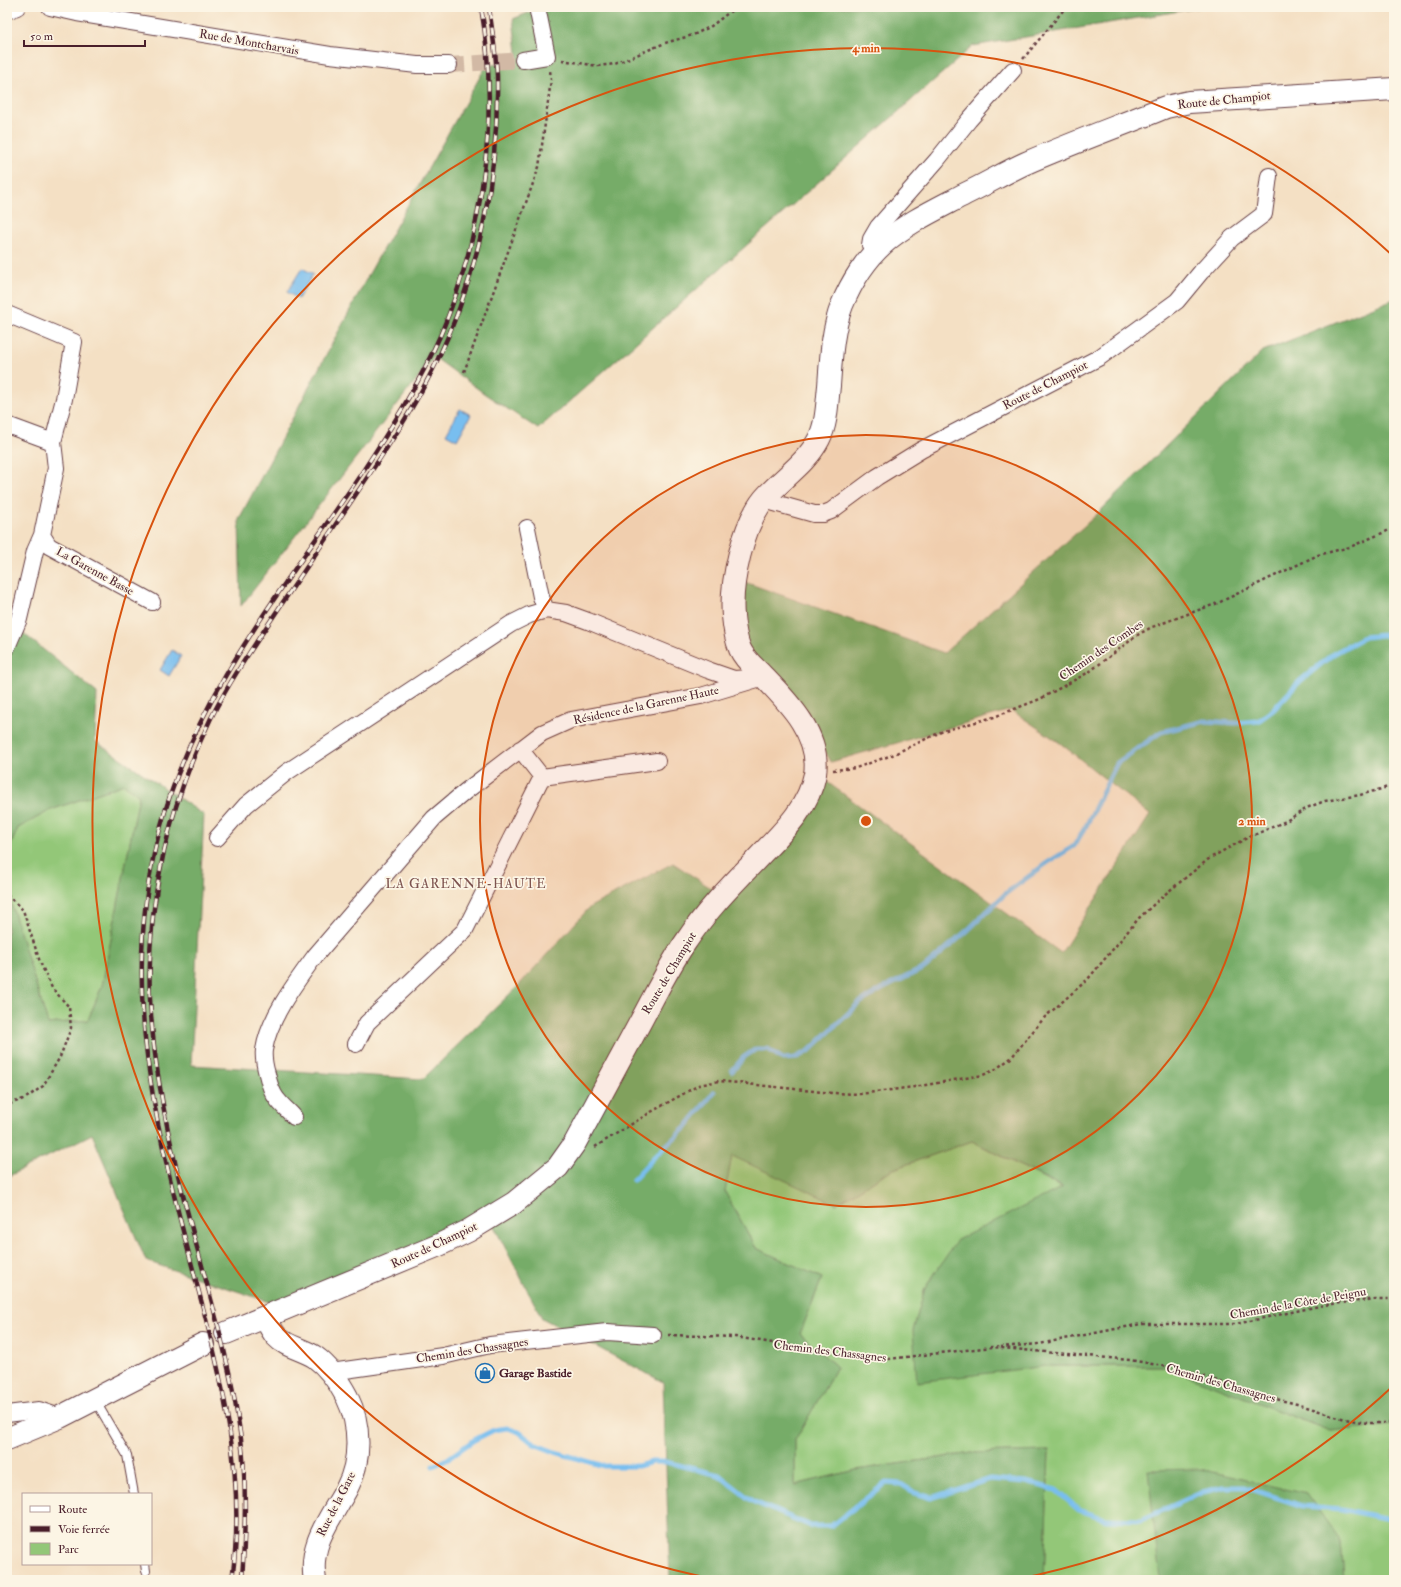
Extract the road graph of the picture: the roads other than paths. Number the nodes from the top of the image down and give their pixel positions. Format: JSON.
{"nodes":[{"id":1,"x":17,"y":7,"type":"edge"},
{"id":2,"x":50,"y":7,"type":"edge"},
{"id":3,"x":537,"y":7,"type":"edge"},
{"id":4,"x":7,"y":11,"type":"edge"},
{"id":5,"x":523,"y":60,"type":"tunnel mouth"},
{"id":6,"x":449,"y":65,"type":"tunnel mouth"},
{"id":7,"x":1013,"y":70,"type":"road end"},
{"id":8,"x":1394,"y":89,"type":"edge"},
{"id":9,"x":1270,"y":176,"type":"dead end"},
{"id":10,"x":875,"y":252,"type":"junction"},
{"id":11,"x":7,"y":314,"type":"edge"},
{"id":12,"x":7,"y":425,"type":"edge"},
{"id":13,"x":53,"y":442,"type":"junction"},
{"id":14,"x":764,"y":500,"type":"junction"},
{"id":15,"x":527,"y":528,"type":"dead end"},
{"id":16,"x":42,"y":535,"type":"junction"},
{"id":17,"x":152,"y":602,"type":"dead end"},
{"id":18,"x":546,"y":610,"type":"junction"},
{"id":19,"x":7,"y":647,"type":"edge"},
{"id":20,"x":764,"y":677,"type":"junction"},
{"id":21,"x":520,"y":749,"type":"junction"},
{"id":22,"x":657,"y":761,"type":"dead end"},
{"id":23,"x":542,"y":777,"type":"junction"},
{"id":24,"x":217,"y":838,"type":"dead end"},
{"id":25,"x":356,"y":1044,"type":"dead end"},
{"id":26,"x":294,"y":1117,"type":"dead end"},
{"id":27,"x":265,"y":1317,"type":"junction"},
{"id":28,"x":226,"y":1333,"type":"dead end"},
{"id":29,"x":652,"y":1335,"type":"road end"},
{"id":30,"x":203,"y":1344,"type":"dead end"},
{"id":31,"x":331,"y":1372,"type":"junction"},
{"id":32,"x":95,"y":1400,"type":"junction"},
{"id":33,"x":7,"y":1414,"type":"edge"},
{"id":34,"x":60,"y":1417,"type":"junction"},
{"id":35,"x":7,"y":1439,"type":"edge"},
{"id":36,"x":134,"y":1493,"type":"edge"},
{"id":37,"x":315,"y":1580,"type":"edge"}],
"edges":[{"from":1,"to":4,"type":"street"},
{"from":2,"to":6,"type":"street","name":"Rue de Montcharvais"},
{"from":3,"to":5,"type":"street"},
{"from":7,"to":10,"type":"street"},
{"from":8,"to":10,"type":"street","name":"Route de Champiot"},
{"from":9,"to":14,"type":"street","name":"Route de Champiot"},
{"from":10,"to":14,"type":"street","name":"Route de Champiot"},
{"from":11,"to":13,"type":"street"},
{"from":12,"to":13,"type":"street"},
{"from":13,"to":16,"type":"street"},
{"from":14,"to":20,"type":"street","name":"Route de Champiot"},
{"from":15,"to":18,"type":"street"},
{"from":16,"to":17,"type":"street","name":"La Garenne Basse"},
{"from":16,"to":19,"type":"street"},
{"from":18,"to":20,"type":"street","name":"Résidence de la Garenne Haute"},
{"from":18,"to":24,"type":"street","name":"Résidence de la Garenne Haute"},
{"from":20,"to":21,"type":"street","name":"Résidence de la Garenne Haute"},
{"from":20,"to":27,"type":"street","name":"Route de Champiot"},
{"from":21,"to":23,"type":"street"},
{"from":21,"to":26,"type":"street","name":"Résidence de la Garenne Haute"},
{"from":22,"to":23,"type":"street"},
{"from":23,"to":25,"type":"street"},
{"from":27,"to":28,"type":"street"},
{"from":27,"to":31,"type":"street","name":"Rue de la Gare"},
{"from":29,"to":31,"type":"street","name":"Chemin des Chassagnes"},
{"from":30,"to":32,"type":"street"},
{"from":31,"to":37,"type":"street","name":"Rue de la Gare"},
{"from":32,"to":34,"type":"street"},
{"from":32,"to":36,"type":"lane"},
{"from":33,"to":34,"type":"street"},
{"from":34,"to":35,"type":"street"}]}
